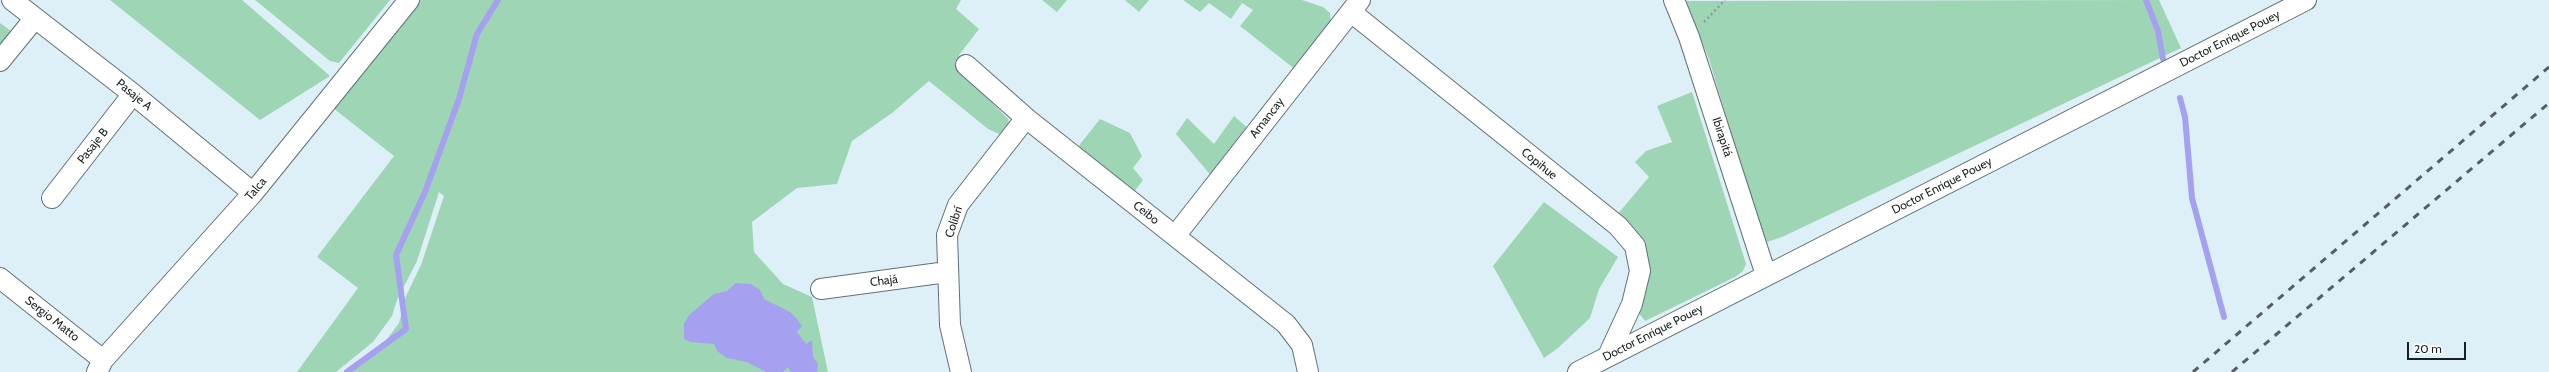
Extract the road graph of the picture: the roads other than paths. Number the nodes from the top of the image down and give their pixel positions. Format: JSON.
{"nodes":[{"id":1,"x":12,"y":0,"type":"edge"},
{"id":2,"x":409,"y":0,"type":"edge"},
{"id":3,"x":1674,"y":0,"type":"edge"},
{"id":4,"x":2306,"y":0,"type":"edge"},
{"id":5,"x":1355,"y":6,"type":"edge"},
{"id":6,"x":35,"y":18,"type":"junction"},
{"id":7,"x":0,"y":61,"type":"edge"},
{"id":8,"x":966,"y":65,"type":"dead end"},
{"id":9,"x":133,"y":94,"type":"junction"},
{"id":10,"x":1026,"y":118,"type":"junction"},
{"id":11,"x":253,"y":193,"type":"junction"},
{"id":12,"x":52,"y":198,"type":"dead end"},
{"id":13,"x":1175,"y":236,"type":"junction"},
{"id":14,"x":947,"y":272,"type":"junction"},
{"id":15,"x":1766,"y":275,"type":"junction"},
{"id":16,"x":0,"y":278,"type":"edge"},
{"id":17,"x":821,"y":289,"type":"dead end"},
{"id":18,"x":1608,"y":356,"type":"junction"},
{"id":19,"x":100,"y":366,"type":"edge"},
{"id":20,"x":961,"y":372,"type":"edge"},
{"id":21,"x":1308,"y":372,"type":"edge"},
{"id":22,"x":1578,"y":372,"type":"edge"}],
"edges":[{"from":1,"to":6,"type":"street","name":"Pasaje A"},
{"from":2,"to":11,"type":"street","name":"Talca"},
{"from":3,"to":15,"type":"street","name":"Ibirapitá"},
{"from":4,"to":15,"type":"street","name":"Doctor Enrique Pouey"},
{"from":5,"to":13,"type":"street","name":"Amancay"},
{"from":5,"to":18,"type":"street","name":"Copihue"},
{"from":6,"to":7,"type":"street"},
{"from":6,"to":9,"type":"street","name":"Pasaje A"},
{"from":8,"to":10,"type":"street","name":"Ceibo"},
{"from":9,"to":11,"type":"street","name":"Pasaje A"},
{"from":9,"to":12,"type":"street","name":"Pasaje B"},
{"from":10,"to":13,"type":"street","name":"Ceibo"},
{"from":10,"to":14,"type":"street","name":"Colibrí"},
{"from":11,"to":19,"type":"street","name":"Talca"},
{"from":13,"to":21,"type":"street","name":"Ceibo"},
{"from":14,"to":17,"type":"street","name":"Chajá"},
{"from":14,"to":20,"type":"street","name":"Colibrí"},
{"from":15,"to":18,"type":"street","name":"Doctor Enrique Pouey"},
{"from":16,"to":19,"type":"street","name":"Sergio Matto"},
{"from":18,"to":22,"type":"street","name":"Doctor Enrique Pouey"}]}
